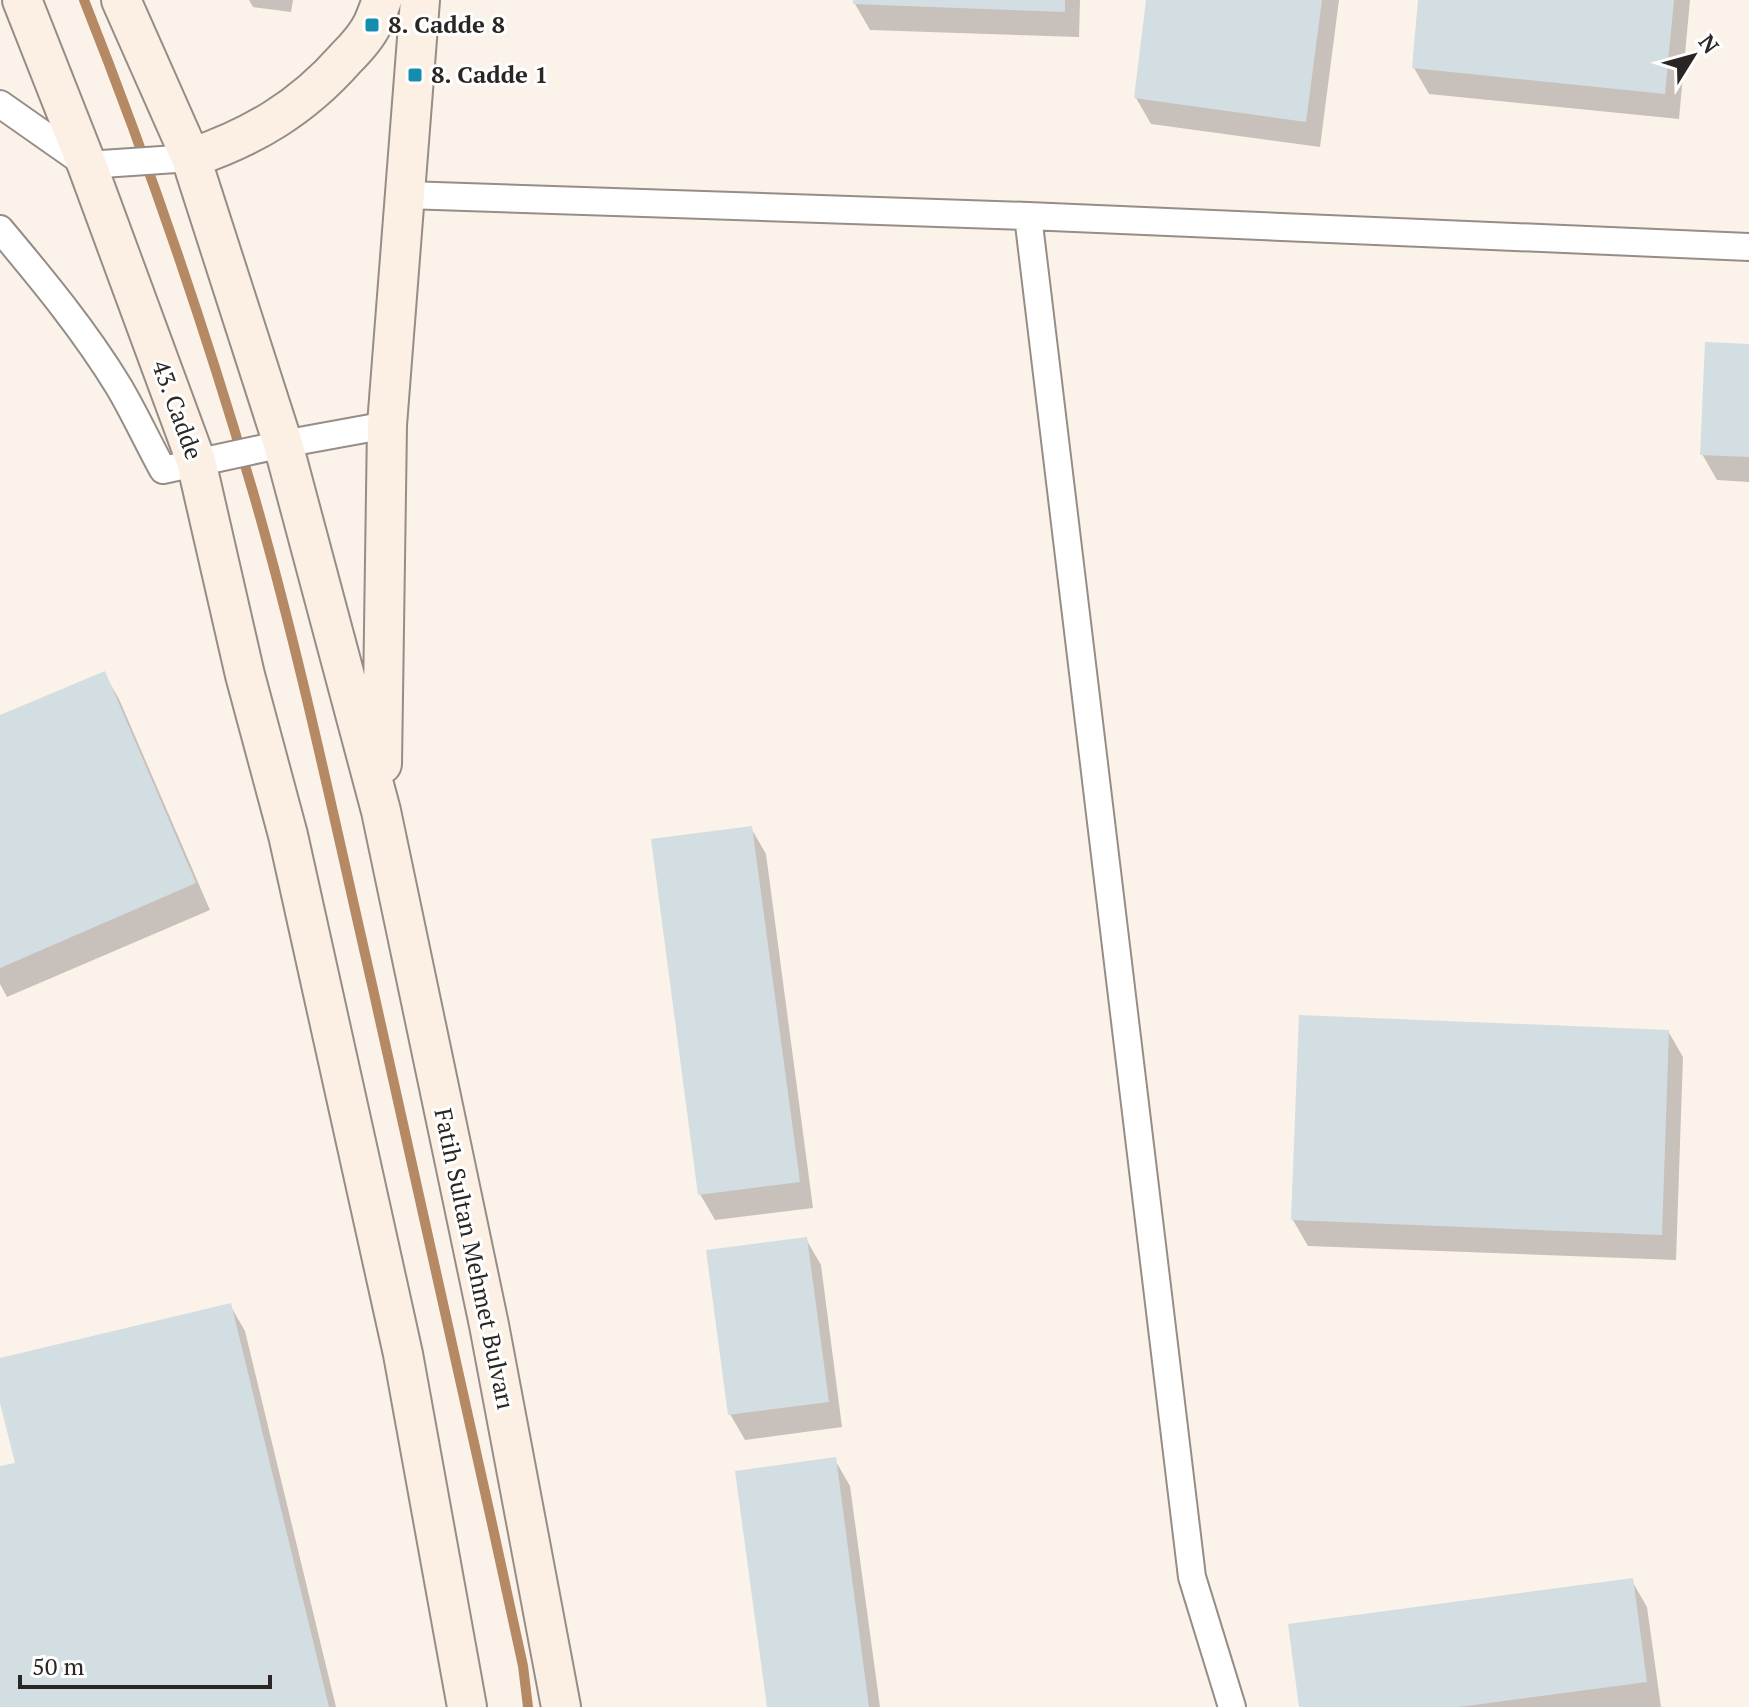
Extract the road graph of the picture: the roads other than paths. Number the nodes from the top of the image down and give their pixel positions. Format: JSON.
{"nodes":[{"id":1,"x":22,"y":0,"type":"edge"},
{"id":2,"x":121,"y":0,"type":"edge"},
{"id":3,"x":382,"y":0,"type":"edge"},
{"id":4,"x":420,"y":0,"type":"edge"},
{"id":5,"x":0,"y":104,"type":"edge"},
{"id":6,"x":191,"y":158,"type":"junction"},
{"id":7,"x":87,"y":165,"type":"junction"},
{"id":8,"x":406,"y":195,"type":"junction"},
{"id":9,"x":1028,"y":216,"type":"junction"},
{"id":10,"x":0,"y":229,"type":"edge"},
{"id":11,"x":1749,"y":247,"type":"edge"},
{"id":12,"x":387,"y":425,"type":"junction"},
{"id":13,"x":283,"y":444,"type":"junction"},
{"id":14,"x":180,"y":466,"type":"junction"},
{"id":15,"x":381,"y":811,"type":"junction"},
{"id":16,"x":467,"y":1707,"type":"edge"},
{"id":17,"x":561,"y":1707,"type":"edge"},
{"id":18,"x":1232,"y":1707,"type":"edge"}],
"edges":[{"from":1,"to":7,"type":"main road","name":"43. Cadde"},
{"from":2,"to":6,"type":"main road"},
{"from":3,"to":6,"type":"main road"},
{"from":4,"to":8,"type":"main road"},
{"from":5,"to":7,"type":"street"},
{"from":6,"to":7,"type":"street"},
{"from":6,"to":13,"type":"main road"},
{"from":7,"to":14,"type":"main road","name":"43. Cadde"},
{"from":8,"to":9,"type":"street"},
{"from":8,"to":12,"type":"main road"},
{"from":9,"to":11,"type":"street"},
{"from":9,"to":18,"type":"street"},
{"from":10,"to":14,"type":"street"},
{"from":12,"to":13,"type":"street"},
{"from":12,"to":15,"type":"main road"},
{"from":13,"to":14,"type":"street"},
{"from":13,"to":15,"type":"main road"},
{"from":14,"to":16,"type":"main road","name":"43. Cadde"},
{"from":15,"to":17,"type":"main road","name":"Fatih Sultan Mehmet Bulvarı"}]}
